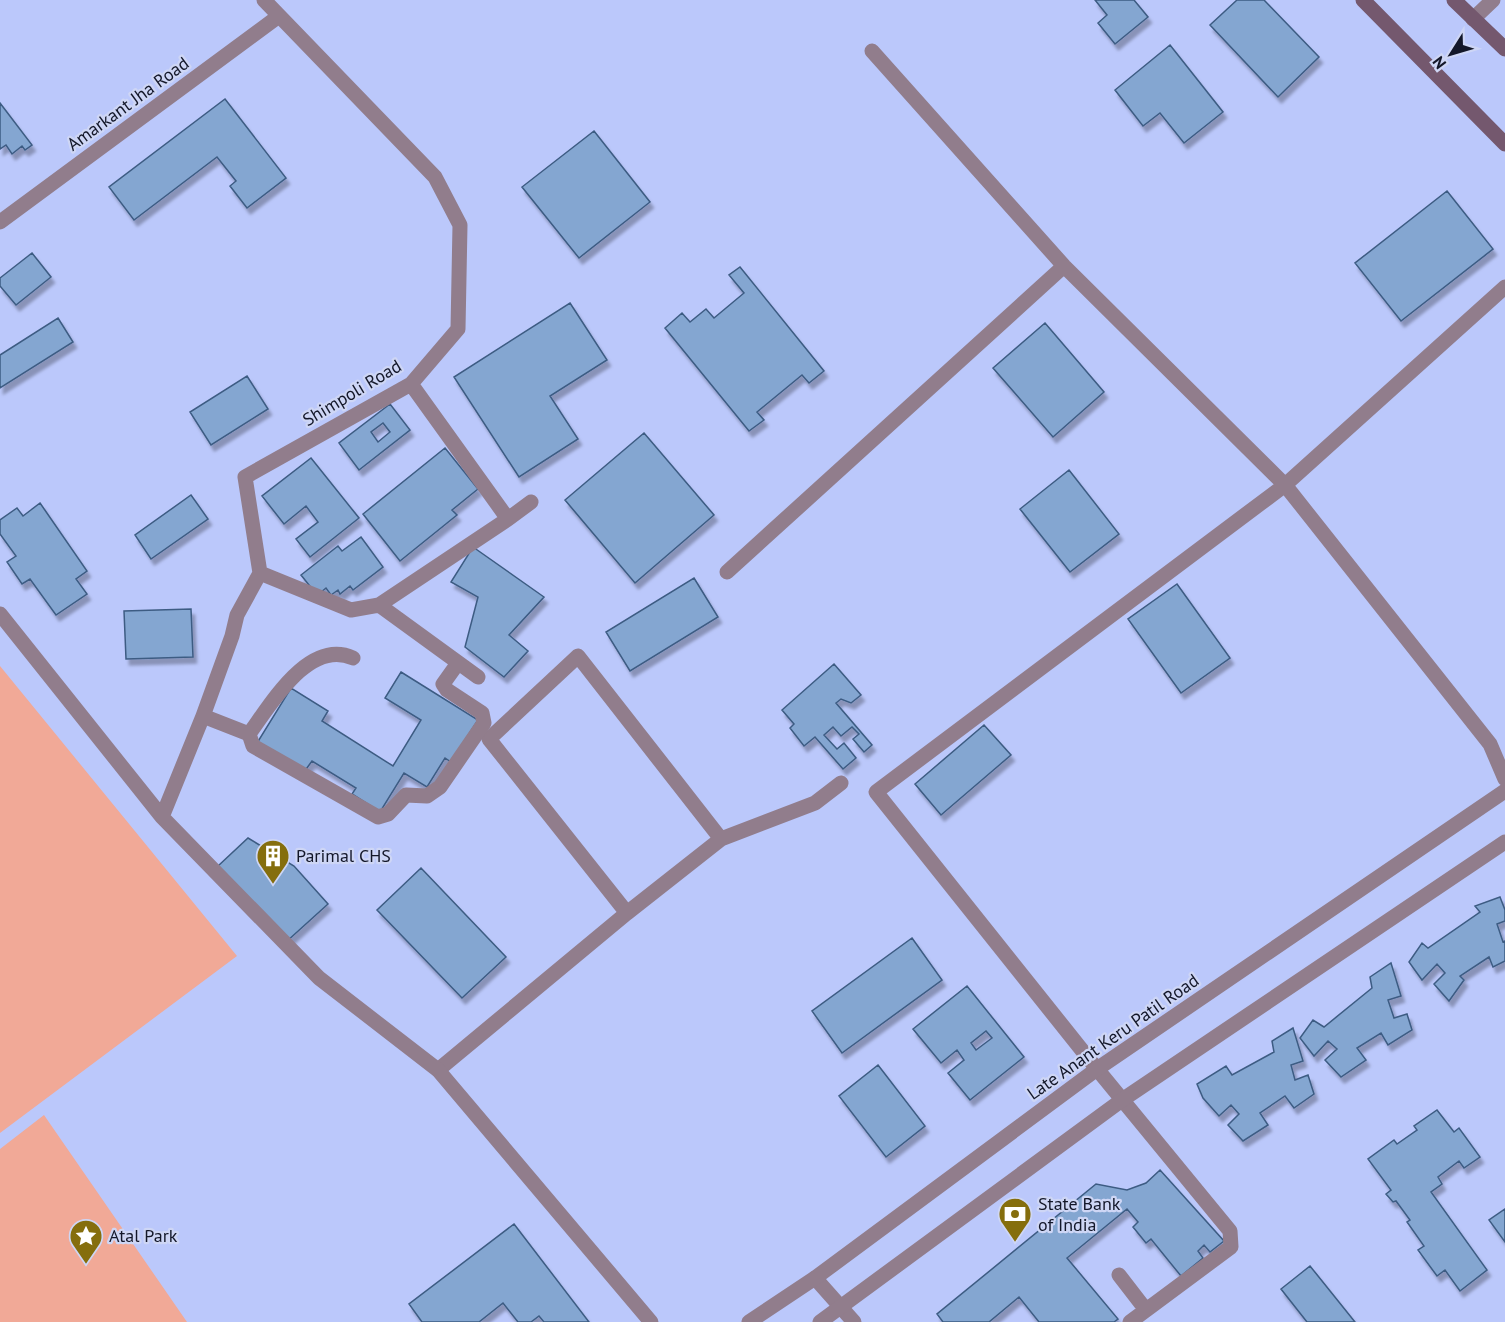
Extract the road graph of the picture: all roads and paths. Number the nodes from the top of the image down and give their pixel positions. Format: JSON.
{"nodes":[{"id":1,"x":264,"y":0,"type":"edge"},
{"id":2,"x":1363,"y":0,"type":"edge"},
{"id":3,"x":1454,"y":0,"type":"edge"},
{"id":4,"x":1494,"y":0,"type":"edge"},
{"id":5,"x":279,"y":16,"type":"junction"},
{"id":6,"x":1473,"y":19,"type":"junction"},
{"id":7,"x":1505,"y":49,"type":"edge"},
{"id":8,"x":872,"y":51,"type":"dead end"},
{"id":9,"x":1505,"y":144,"type":"edge"},
{"id":10,"x":0,"y":222,"type":"edge"},
{"id":11,"x":1064,"y":266,"type":"junction"},
{"id":12,"x":1505,"y":287,"type":"edge"},
{"id":13,"x":411,"y":384,"type":"junction"},
{"id":14,"x":1285,"y":485,"type":"junction"},
{"id":15,"x":531,"y":502,"type":"dead end"},
{"id":16,"x":508,"y":519,"type":"junction"},
{"id":17,"x":727,"y":572,"type":"dead end"},
{"id":18,"x":260,"y":573,"type":"junction"},
{"id":19,"x":379,"y":605,"type":"junction"},
{"id":20,"x":0,"y":614,"type":"edge"},
{"id":21,"x":353,"y":658,"type":"dead end"},
{"id":22,"x":458,"y":663,"type":"junction"},
{"id":23,"x":478,"y":677,"type":"dead end"},
{"id":24,"x":203,"y":716,"type":"junction"},
{"id":25,"x":249,"y":734,"type":"junction"},
{"id":26,"x":1505,"y":779,"type":"edge"},
{"id":27,"x":841,"y":783,"type":"dead end"},
{"id":28,"x":1505,"y":791,"type":"edge"},
{"id":29,"x":162,"y":817,"type":"junction"},
{"id":30,"x":721,"y":839,"type":"junction"},
{"id":31,"x":1505,"y":842,"type":"edge"},
{"id":32,"x":627,"y":914,"type":"junction"},
{"id":33,"x":1097,"y":1069,"type":"junction"},
{"id":34,"x":438,"y":1070,"type":"junction"},
{"id":35,"x":1122,"y":1100,"type":"junction"},
{"id":36,"x":1119,"y":1275,"type":"dead end"},
{"id":37,"x":815,"y":1278,"type":"junction"},
{"id":38,"x":840,"y":1307,"type":"junction"},
{"id":39,"x":1146,"y":1310,"type":"junction"},
{"id":40,"x":651,"y":1322,"type":"edge"},
{"id":41,"x":749,"y":1322,"type":"edge"},
{"id":42,"x":819,"y":1322,"type":"edge"},
{"id":43,"x":854,"y":1322,"type":"edge"},
{"id":44,"x":1130,"y":1322,"type":"edge"}],
"edges":[{"from":1,"to":5,"type":"street","name":"Shimpoli Road"},
{"from":2,"to":9,"type":"main road"},
{"from":3,"to":6,"type":"main road"},
{"from":4,"to":6,"type":"street"},
{"from":5,"to":10,"type":"street","name":"Amarkant Jha Road"},
{"from":5,"to":13,"type":"street","name":"Shimpoli Road"},
{"from":6,"to":7,"type":"main road"},
{"from":8,"to":11,"type":"street"},
{"from":11,"to":14,"type":"street"},
{"from":11,"to":17,"type":"street"},
{"from":12,"to":14,"type":"street"},
{"from":13,"to":16,"type":"street"},
{"from":13,"to":18,"type":"street","name":"Shimpoli Road"},
{"from":14,"to":26,"type":"street"},
{"from":14,"to":33,"type":"street"},
{"from":15,"to":16,"type":"street"},
{"from":16,"to":19,"type":"street"},
{"from":18,"to":19,"type":"street"},
{"from":18,"to":24,"type":"street"},
{"from":19,"to":22,"type":"street"},
{"from":20,"to":29,"type":"street"},
{"from":21,"to":25,"type":"street"},
{"from":22,"to":23,"type":"street"},
{"from":22,"to":25,"type":"street"},
{"from":24,"to":25,"type":"street"},
{"from":24,"to":29,"type":"street"},
{"from":27,"to":30,"type":"street"},
{"from":28,"to":33,"type":"street","name":"Late Anant Keru Patil Road"},
{"from":29,"to":34,"type":"street"},
{"from":30,"to":32,"type":"street"},
{"from":30,"to":32,"type":"street"},
{"from":31,"to":35,"type":"street"},
{"from":32,"to":34,"type":"street"},
{"from":33,"to":35,"type":"street"},
{"from":33,"to":37,"type":"street","name":"Late Anant Keru Patil Road"},
{"from":34,"to":40,"type":"street"},
{"from":35,"to":38,"type":"street"},
{"from":35,"to":39,"type":"street"},
{"from":36,"to":39,"type":"street"},
{"from":37,"to":38,"type":"street"},
{"from":37,"to":41,"type":"street","name":"Late Anant Keru Patil Road"},
{"from":38,"to":42,"type":"street"},
{"from":38,"to":43,"type":"street"},
{"from":39,"to":44,"type":"street"}]}
